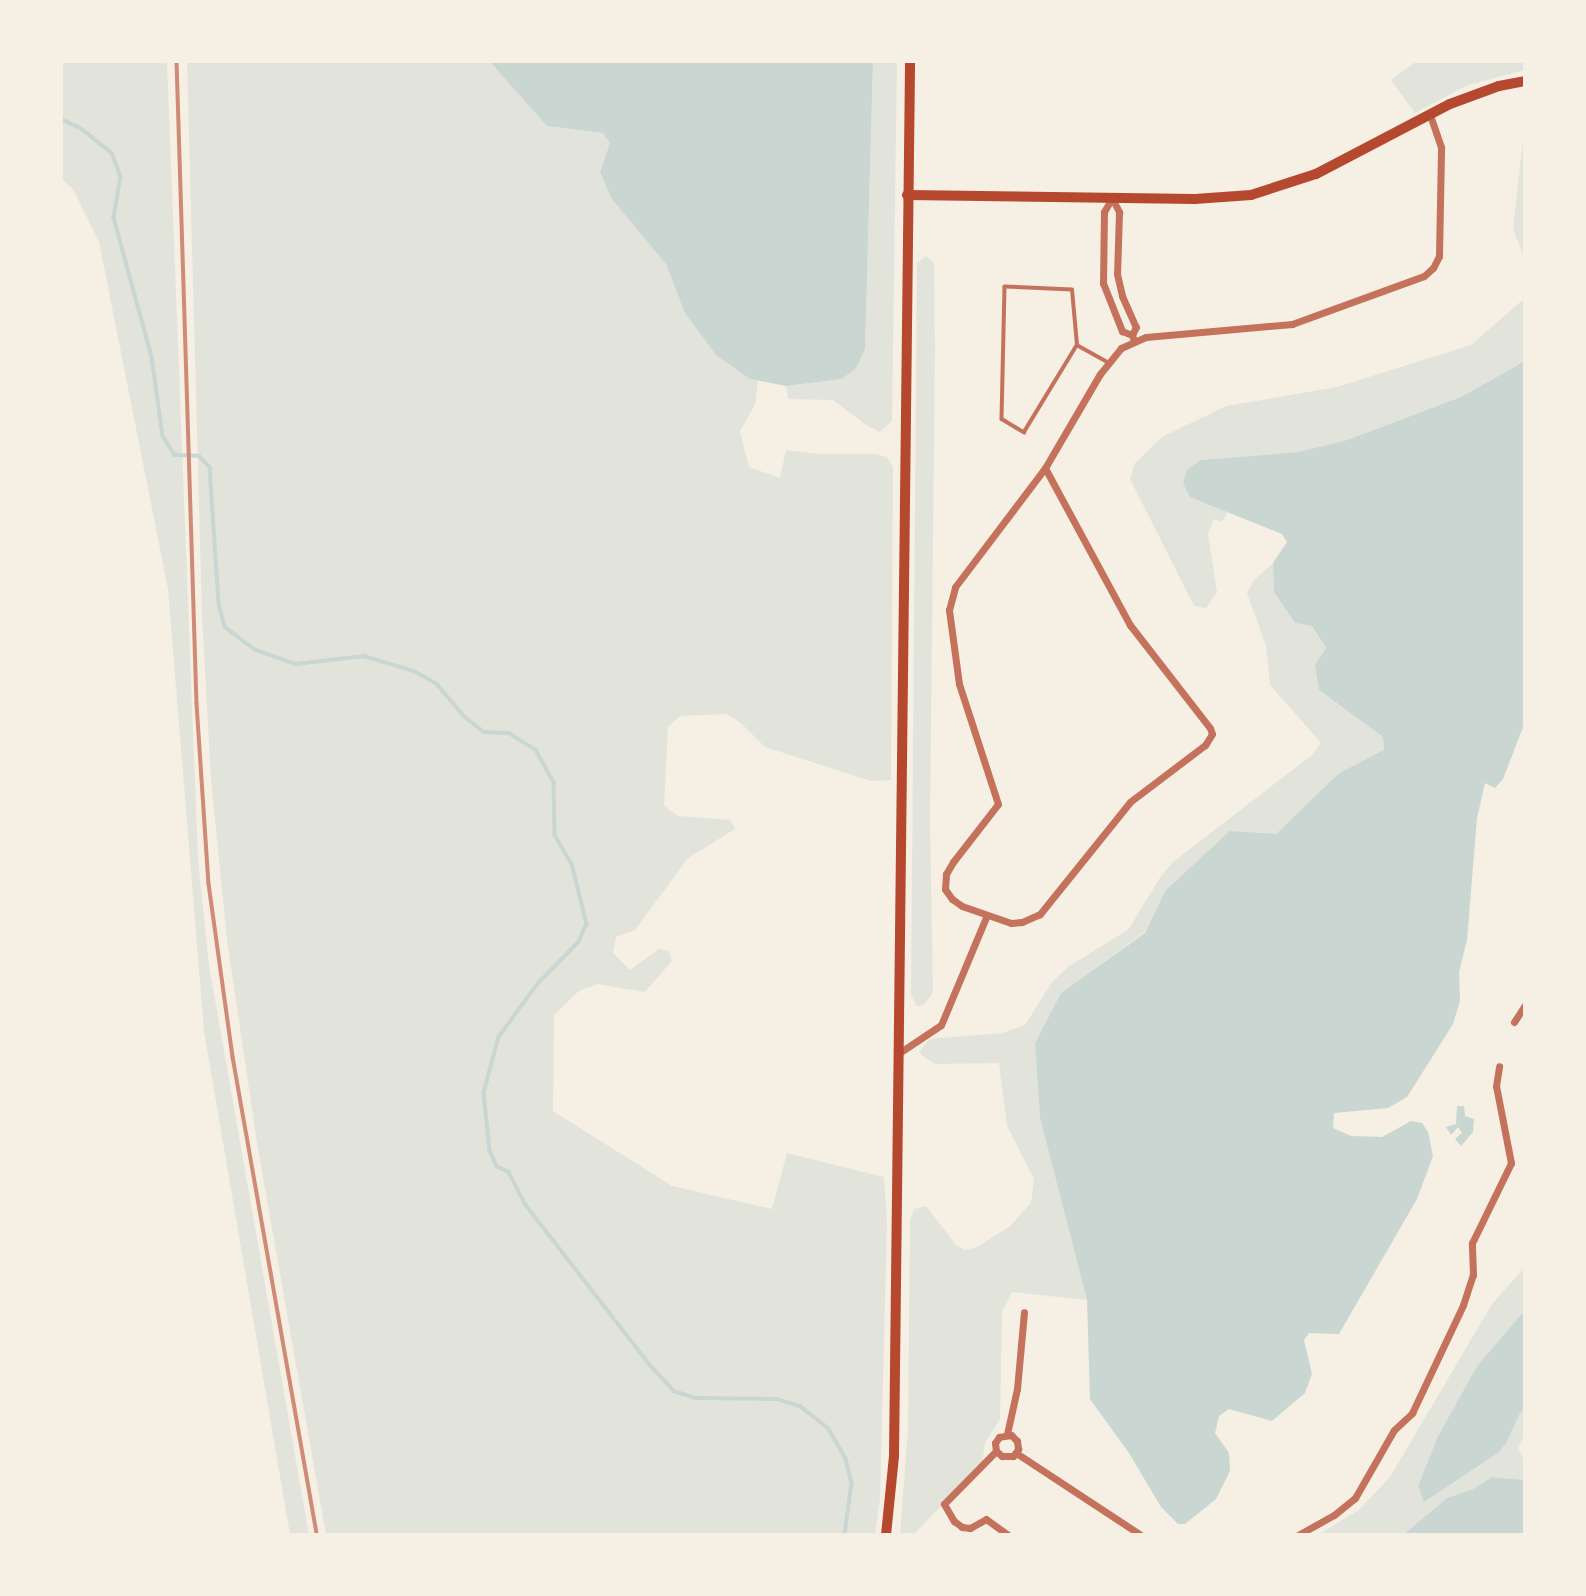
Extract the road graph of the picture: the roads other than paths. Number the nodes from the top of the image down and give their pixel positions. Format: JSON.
{"nodes":[{"id":1,"x":909,"y":61,"type":"edge"},
{"id":2,"x":1525,"y":81,"type":"edge"},
{"id":3,"x":1430,"y":115,"type":"junction"},
{"id":4,"x":907,"y":195,"type":"junction"},
{"id":5,"x":1112,"y":198,"type":"junction"},
{"id":6,"x":1133,"y":338,"type":"junction"},
{"id":7,"x":1077,"y":345,"type":"junction"},
{"id":8,"x":1108,"y":362,"type":"junction"},
{"id":9,"x":1045,"y":468,"type":"junction"},
{"id":10,"x":987,"y":915,"type":"junction"},
{"id":11,"x":1525,"y":1005,"type":"edge"},
{"id":12,"x":1514,"y":1022,"type":"dead end"},
{"id":13,"x":899,"y":1053,"type":"junction"},
{"id":14,"x":1499,"y":1066,"type":"dead end"},
{"id":15,"x":1024,"y":1312,"type":"dead end"},
{"id":16,"x":1007,"y":1434,"type":"junction"},
{"id":17,"x":996,"y":1451,"type":"junction"},
{"id":18,"x":1016,"y":1453,"type":"junction"},
{"id":19,"x":886,"y":1535,"type":"edge"},
{"id":20,"x":1008,"y":1535,"type":"edge"},
{"id":21,"x":1141,"y":1535,"type":"edge"},
{"id":22,"x":1298,"y":1535,"type":"edge"}],
"edges":[{"from":1,"to":4,"type":"main road"},
{"from":2,"to":3,"type":"main road"},
{"from":3,"to":5,"type":"main road"},
{"from":3,"to":6,"type":"street"},
{"from":4,"to":5,"type":"main road"},
{"from":4,"to":13,"type":"main road"},
{"from":5,"to":6,"type":"street"},
{"from":5,"to":6,"type":"street"},
{"from":6,"to":8,"type":"street"},
{"from":7,"to":7,"type":"lane"},
{"from":7,"to":8,"type":"lane"},
{"from":8,"to":9,"type":"street"},
{"from":9,"to":10,"type":"street"},
{"from":9,"to":10,"type":"street"},
{"from":10,"to":13,"type":"street"},
{"from":11,"to":12,"type":"street"},
{"from":13,"to":19,"type":"main road"},
{"from":14,"to":22,"type":"street"},
{"from":15,"to":16,"type":"street"},
{"from":16,"to":17,"type":"street"},
{"from":16,"to":18,"type":"street"},
{"from":17,"to":18,"type":"street"},
{"from":17,"to":20,"type":"street"},
{"from":18,"to":21,"type":"street"}]}
